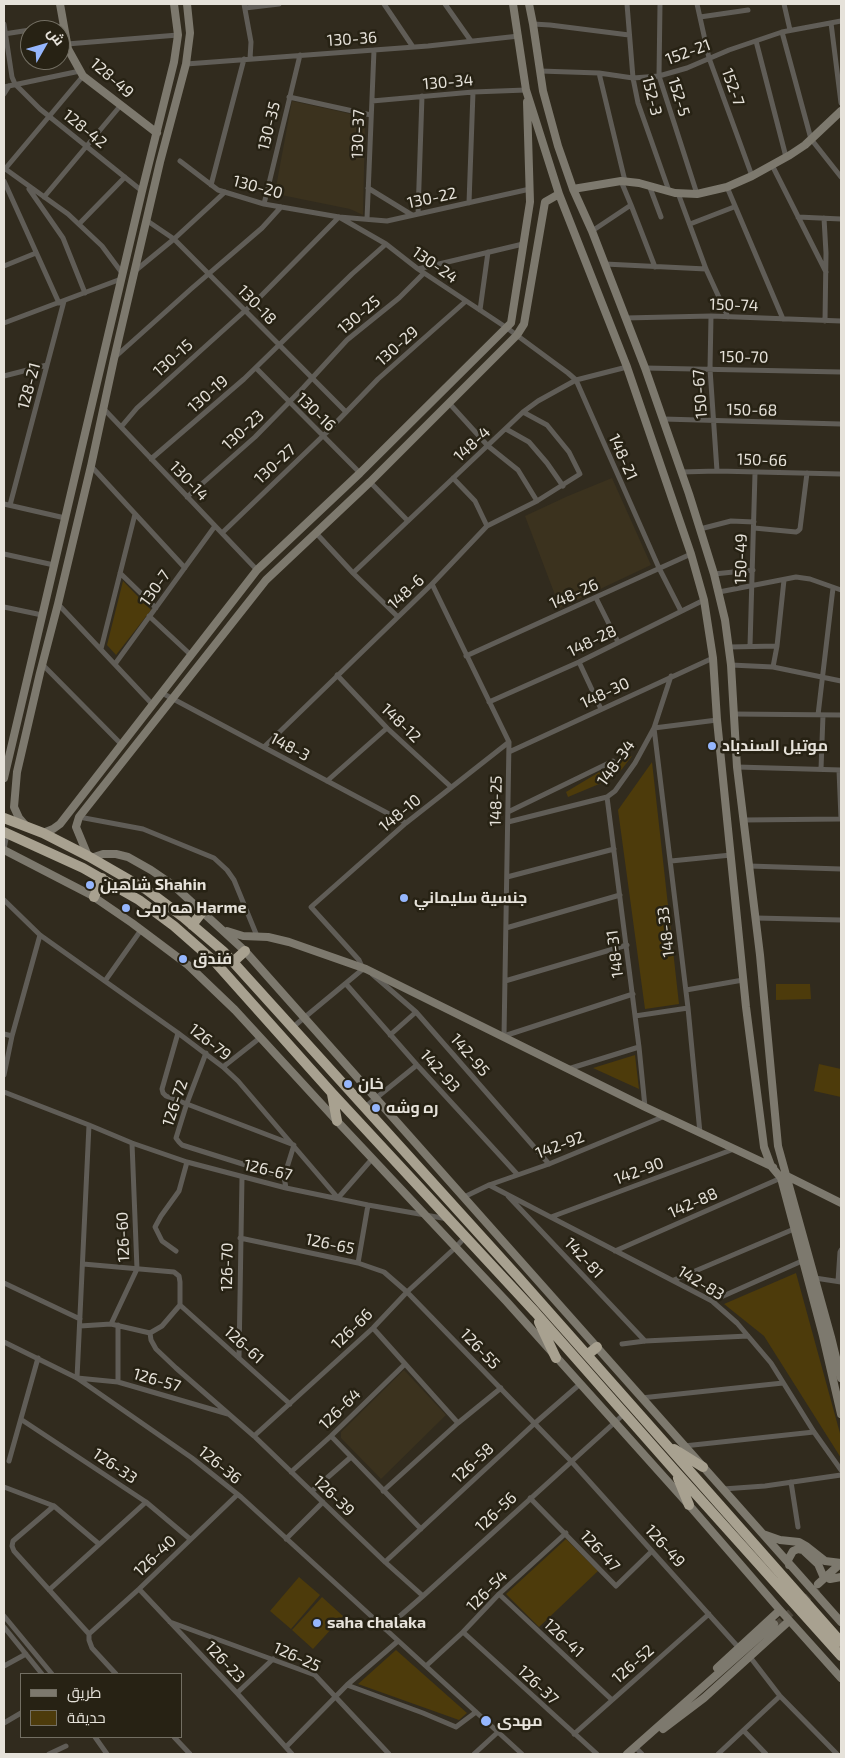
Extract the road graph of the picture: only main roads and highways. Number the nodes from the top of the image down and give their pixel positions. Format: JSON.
{"nodes":[{"id":1,"x":60,"y":4,"type":"edge"},
{"id":2,"x":174,"y":4,"type":"edge"},
{"id":3,"x":187,"y":4,"type":"edge"},
{"id":4,"x":513,"y":4,"type":"edge"},
{"id":5,"x":529,"y":4,"type":"edge"},
{"id":6,"x":526,"y":90,"type":"junction"},
{"id":7,"x":841,"y":111,"type":"edge"},
{"id":8,"x":161,"y":117,"type":"junction"},
{"id":9,"x":172,"y":120,"type":"junction"},
{"id":10,"x":157,"y":133,"type":"junction"},
{"id":11,"x":573,"y":189,"type":"junction"},
{"id":12,"x":559,"y":194,"type":"junction"},
{"id":13,"x":617,"y":295,"type":"junction"},
{"id":14,"x":601,"y":300,"type":"junction"},
{"id":15,"x":58,"y":548,"type":"junction"},
{"id":16,"x":70,"y":554,"type":"junction"},
{"id":17,"x":725,"y":620,"type":"junction"},
{"id":18,"x":708,"y":622,"type":"junction"},
{"id":19,"x":29,"y":669,"type":"junction"},
{"id":20,"x":40,"y":673,"type":"junction"},
{"id":21,"x":7,"y":752,"type":"edge"},
{"id":22,"x":4,"y":778,"type":"edge"},
{"id":23,"x":4,"y":818,"type":"edge"},
{"id":24,"x":27,"y":827,"type":"junction"},
{"id":25,"x":6,"y":833,"type":"edge"},
{"id":26,"x":43,"y":833,"type":"junction"},
{"id":27,"x":4,"y":850,"type":"edge"},
{"id":28,"x":90,"y":857,"type":"junction"},
{"id":29,"x":102,"y":878,"type":"junction"},
{"id":30,"x":94,"y":897,"type":"junction"},
{"id":31,"x":203,"y":912,"type":"junction"},
{"id":32,"x":192,"y":925,"type":"junction"},
{"id":33,"x":223,"y":929,"type":"junction"},
{"id":34,"x":245,"y":951,"type":"junction"},
{"id":35,"x":224,"y":952,"type":"junction"},
{"id":36,"x":215,"y":962,"type":"junction"},
{"id":37,"x":235,"y":964,"type":"junction"},
{"id":38,"x":228,"y":976,"type":"junction"},
{"id":39,"x":332,"y":1092,"type":"junction"},
{"id":40,"x":336,"y":1121,"type":"junction"},
{"id":41,"x":771,"y":1166,"type":"junction"},
{"id":42,"x":784,"y":1177,"type":"junction"},
{"id":43,"x":841,"y":1203,"type":"edge"},
{"id":44,"x":535,"y":1312,"type":"junction"},
{"id":45,"x":827,"y":1337,"type":"junction"},
{"id":46,"x":841,"y":1338,"type":"edge"},
{"id":47,"x":597,"y":1347,"type":"junction"},
{"id":48,"x":587,"y":1355,"type":"junction"},
{"id":49,"x":556,"y":1358,"type":"junction"},
{"id":50,"x":828,"y":1360,"type":"junction"},
{"id":51,"x":839,"y":1361,"type":"edge"},
{"id":52,"x":841,"y":1378,"type":"edge"},
{"id":53,"x":841,"y":1414,"type":"edge"},
{"id":54,"x":664,"y":1443,"type":"junction"},
{"id":55,"x":703,"y":1467,"type":"junction"},
{"id":56,"x":676,"y":1472,"type":"junction"},
{"id":57,"x":689,"y":1505,"type":"junction"},
{"id":58,"x":760,"y":1532,"type":"junction"},
{"id":59,"x":841,"y":1563,"type":"edge"},
{"id":60,"x":789,"y":1565,"type":"junction"},
{"id":61,"x":841,"y":1569,"type":"edge"},
{"id":62,"x":827,"y":1578,"type":"junction"},
{"id":63,"x":841,"y":1578,"type":"edge"},
{"id":64,"x":819,"y":1585,"type":"tunnel mouth"},
{"id":65,"x":780,"y":1610,"type":"junction"},
{"id":66,"x":840,"y":1620,"type":"edge"},
{"id":67,"x":789,"y":1621,"type":"junction"},
{"id":68,"x":775,"y":1625,"type":"tunnel mouth"},
{"id":69,"x":841,"y":1642,"type":"edge"},
{"id":70,"x":841,"y":1656,"type":"edge"},
{"id":71,"x":841,"y":1678,"type":"edge"},
{"id":72,"x":661,"y":1727,"type":"junction"},
{"id":73,"x":638,"y":1753,"type":"edge"},
{"id":74,"x":627,"y":1754,"type":"edge"}],
"edges":[{"from":1,"to":10,"type":"main road","name":"128-49"},
{"from":2,"to":8,"type":"main road"},
{"from":3,"to":9,"type":"main road"},
{"from":4,"to":6,"type":"main road"},
{"from":5,"to":11,"type":"main road"},
{"from":6,"to":12,"type":"main road"},
{"from":6,"to":26,"type":"main road"},
{"from":7,"to":11,"type":"main road"},
{"from":8,"to":9,"type":"main road"},
{"from":8,"to":10,"type":"main road"},
{"from":9,"to":16,"type":"main road"},
{"from":10,"to":15,"type":"main road"},
{"from":11,"to":13,"type":"main road"},
{"from":12,"to":14,"type":"main road"},
{"from":12,"to":28,"type":"main road"},
{"from":13,"to":14,"type":"main road"},
{"from":13,"to":17,"type":"main road"},
{"from":14,"to":18,"type":"main road"},
{"from":15,"to":16,"type":"main road"},
{"from":15,"to":19,"type":"main road"},
{"from":16,"to":20,"type":"main road"},
{"from":17,"to":18,"type":"main road"},
{"from":17,"to":42,"type":"main road"},
{"from":18,"to":41,"type":"main road"},
{"from":19,"to":20,"type":"main road"},
{"from":19,"to":21,"type":"main road"},
{"from":20,"to":24,"type":"main road"},
{"from":21,"to":22,"type":"main road"},
{"from":23,"to":24,"type":"highway"},
{"from":24,"to":26,"type":"highway"},
{"from":25,"to":29,"type":"highway"},
{"from":26,"to":28,"type":"highway"},
{"from":27,"to":30,"type":"main road"},
{"from":28,"to":31,"type":"main road"},
{"from":28,"to":32,"type":"highway"},
{"from":29,"to":30,"type":"highway"},
{"from":29,"to":36,"type":"highway"},
{"from":30,"to":40,"type":"main road"},
{"from":31,"to":32,"type":"highway"},
{"from":31,"to":33,"type":"main road"},
{"from":32,"to":35,"type":"highway"},
{"from":33,"to":34,"type":"main road"},
{"from":33,"to":41,"type":"main road"},
{"from":34,"to":37,"type":"highway"},
{"from":34,"to":47,"type":"main road"},
{"from":35,"to":36,"type":"highway"},
{"from":35,"to":37,"type":"highway"},
{"from":36,"to":38,"type":"highway"},
{"from":37,"to":38,"type":"highway"},
{"from":37,"to":48,"type":"highway"},
{"from":38,"to":39,"type":"highway"},
{"from":39,"to":40,"type":"highway"},
{"from":39,"to":44,"type":"highway"},
{"from":40,"to":49,"type":"main road"},
{"from":41,"to":42,"type":"main road"},
{"from":42,"to":43,"type":"main road"},
{"from":42,"to":45,"type":"main road"},
{"from":42,"to":45,"type":"main road"},
{"from":44,"to":49,"type":"highway"},
{"from":44,"to":56,"type":"highway"},
{"from":45,"to":46,"type":"main road"},
{"from":45,"to":50,"type":"main road"},
{"from":45,"to":51,"type":"main road"},
{"from":47,"to":48,"type":"highway"},
{"from":47,"to":55,"type":"main road"},
{"from":48,"to":54,"type":"highway"},
{"from":49,"to":57,"type":"main road"},
{"from":50,"to":51,"type":"main road"},
{"from":50,"to":53,"type":"main road"},
{"from":51,"to":52,"type":"main road"},
{"from":54,"to":55,"type":"highway"},
{"from":54,"to":69,"type":"highway"},
{"from":55,"to":58,"type":"main road"},
{"from":56,"to":57,"type":"highway"},
{"from":56,"to":70,"type":"highway"},
{"from":57,"to":65,"type":"main road"},
{"from":58,"to":59,"type":"main road"},
{"from":58,"to":60,"type":"main road"},
{"from":59,"to":62,"type":"main road"},
{"from":60,"to":62,"type":"main road"},
{"from":60,"to":66,"type":"main road"},
{"from":61,"to":62,"type":"main road"},
{"from":62,"to":63,"type":"main road"},
{"from":62,"to":64,"type":"main road"},
{"from":65,"to":67,"type":"main road"},
{"from":65,"to":72,"type":"main road"},
{"from":67,"to":71,"type":"main road"},
{"from":67,"to":72,"type":"main road"},
{"from":68,"to":72,"type":"main road"},
{"from":72,"to":73,"type":"main road"},
{"from":72,"to":74,"type":"main road"}]}
